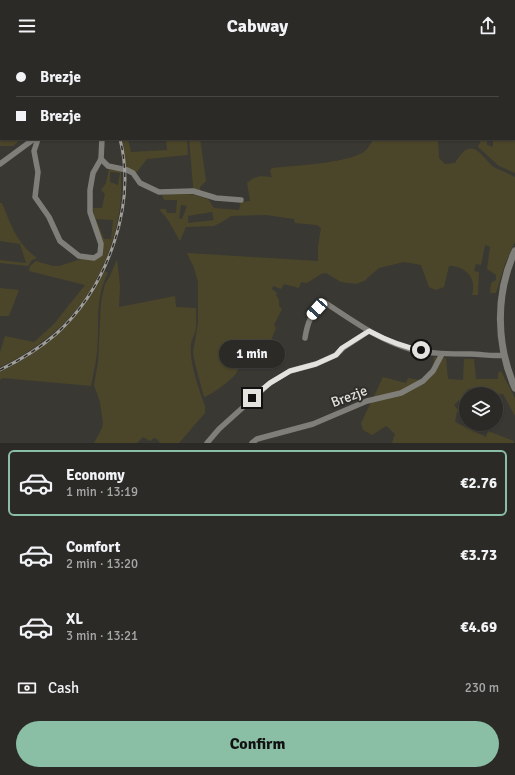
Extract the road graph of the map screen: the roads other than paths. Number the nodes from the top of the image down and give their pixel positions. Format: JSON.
{"nodes":[{"id":1,"x":33,"y":140,"type":"edge"},
{"id":2,"x":38,"y":140,"type":"edge"},
{"id":3,"x":102,"y":140,"type":"edge"},
{"id":4,"x":101,"y":160,"type":"junction"},
{"id":5,"x":0,"y":164,"type":"edge"},
{"id":6,"x":242,"y":200,"type":"dead end"},
{"id":7,"x":515,"y":251,"type":"edge"},
{"id":8,"x":369,"y":331,"type":"junction"},
{"id":9,"x":305,"y":338,"type":"dead end"},
{"id":10,"x":442,"y":354,"type":"junction"},
{"id":11,"x":504,"y":355,"type":"junction"},
{"id":12,"x":515,"y":388,"type":"edge"},
{"id":13,"x":207,"y":443,"type":"edge"},
{"id":14,"x":252,"y":443,"type":"edge"}],
"edges":[{"from":1,"to":5,"type":"street"},
{"from":2,"to":4,"type":"street"},
{"from":3,"to":4,"type":"street"},
{"from":4,"to":6,"type":"street"},
{"from":7,"to":11,"type":"street"},
{"from":8,"to":9,"type":"street"},
{"from":8,"to":10,"type":"street"},
{"from":8,"to":13,"type":"street"},
{"from":10,"to":11,"type":"street"},
{"from":10,"to":14,"type":"street","name":"Brezje"},
{"from":11,"to":12,"type":"street"}]}
